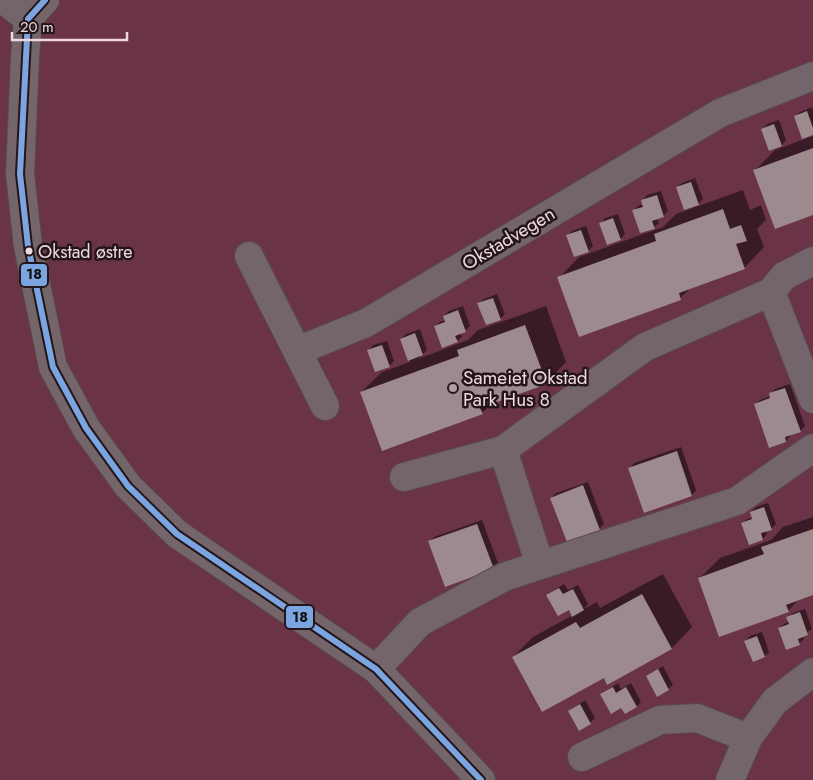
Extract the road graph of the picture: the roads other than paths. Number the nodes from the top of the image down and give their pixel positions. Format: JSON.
{"nodes":[{"id":1,"x":4,"y":0,"type":"edge"},
{"id":2,"x":37,"y":10,"type":"edge"},
{"id":3,"x":813,"y":76,"type":"edge"},
{"id":4,"x":10,"y":174,"type":"edge"},
{"id":5,"x":249,"y":256,"type":"dead end"},
{"id":6,"x":813,"y":261,"type":"edge"},
{"id":7,"x":770,"y":292,"type":"junction"},
{"id":8,"x":297,"y":351,"type":"junction"},
{"id":9,"x":813,"y":399,"type":"edge"},
{"id":10,"x":324,"y":406,"type":"dead end"},
{"id":11,"x":813,"y":448,"type":"edge"},
{"id":12,"x":503,"y":450,"type":"junction"},
{"id":13,"x":404,"y":477,"type":"dead end"},
{"id":14,"x":540,"y":565,"type":"junction"},
{"id":15,"x":376,"y":668,"type":"junction"},
{"id":16,"x":813,"y":672,"type":"edge"},
{"id":17,"x":748,"y":738,"type":"junction"},
{"id":18,"x":582,"y":756,"type":"dead end"},
{"id":19,"x":481,"y":780,"type":"edge"},
{"id":20,"x":730,"y":780,"type":"edge"}],
"edges":[{"from":1,"to":2,"type":"street"},
{"from":2,"to":4,"type":"street"},
{"from":3,"to":8,"type":"street","name":"Okstadvegen"},
{"from":4,"to":15,"type":"street"},
{"from":5,"to":8,"type":"street"},
{"from":6,"to":7,"type":"street"},
{"from":7,"to":9,"type":"street"},
{"from":7,"to":12,"type":"street"},
{"from":8,"to":10,"type":"street"},
{"from":11,"to":14,"type":"street"},
{"from":12,"to":13,"type":"street"},
{"from":12,"to":14,"type":"street"},
{"from":14,"to":15,"type":"street"},
{"from":15,"to":19,"type":"street"},
{"from":16,"to":17,"type":"street"},
{"from":17,"to":18,"type":"street"},
{"from":17,"to":20,"type":"street"}]}
